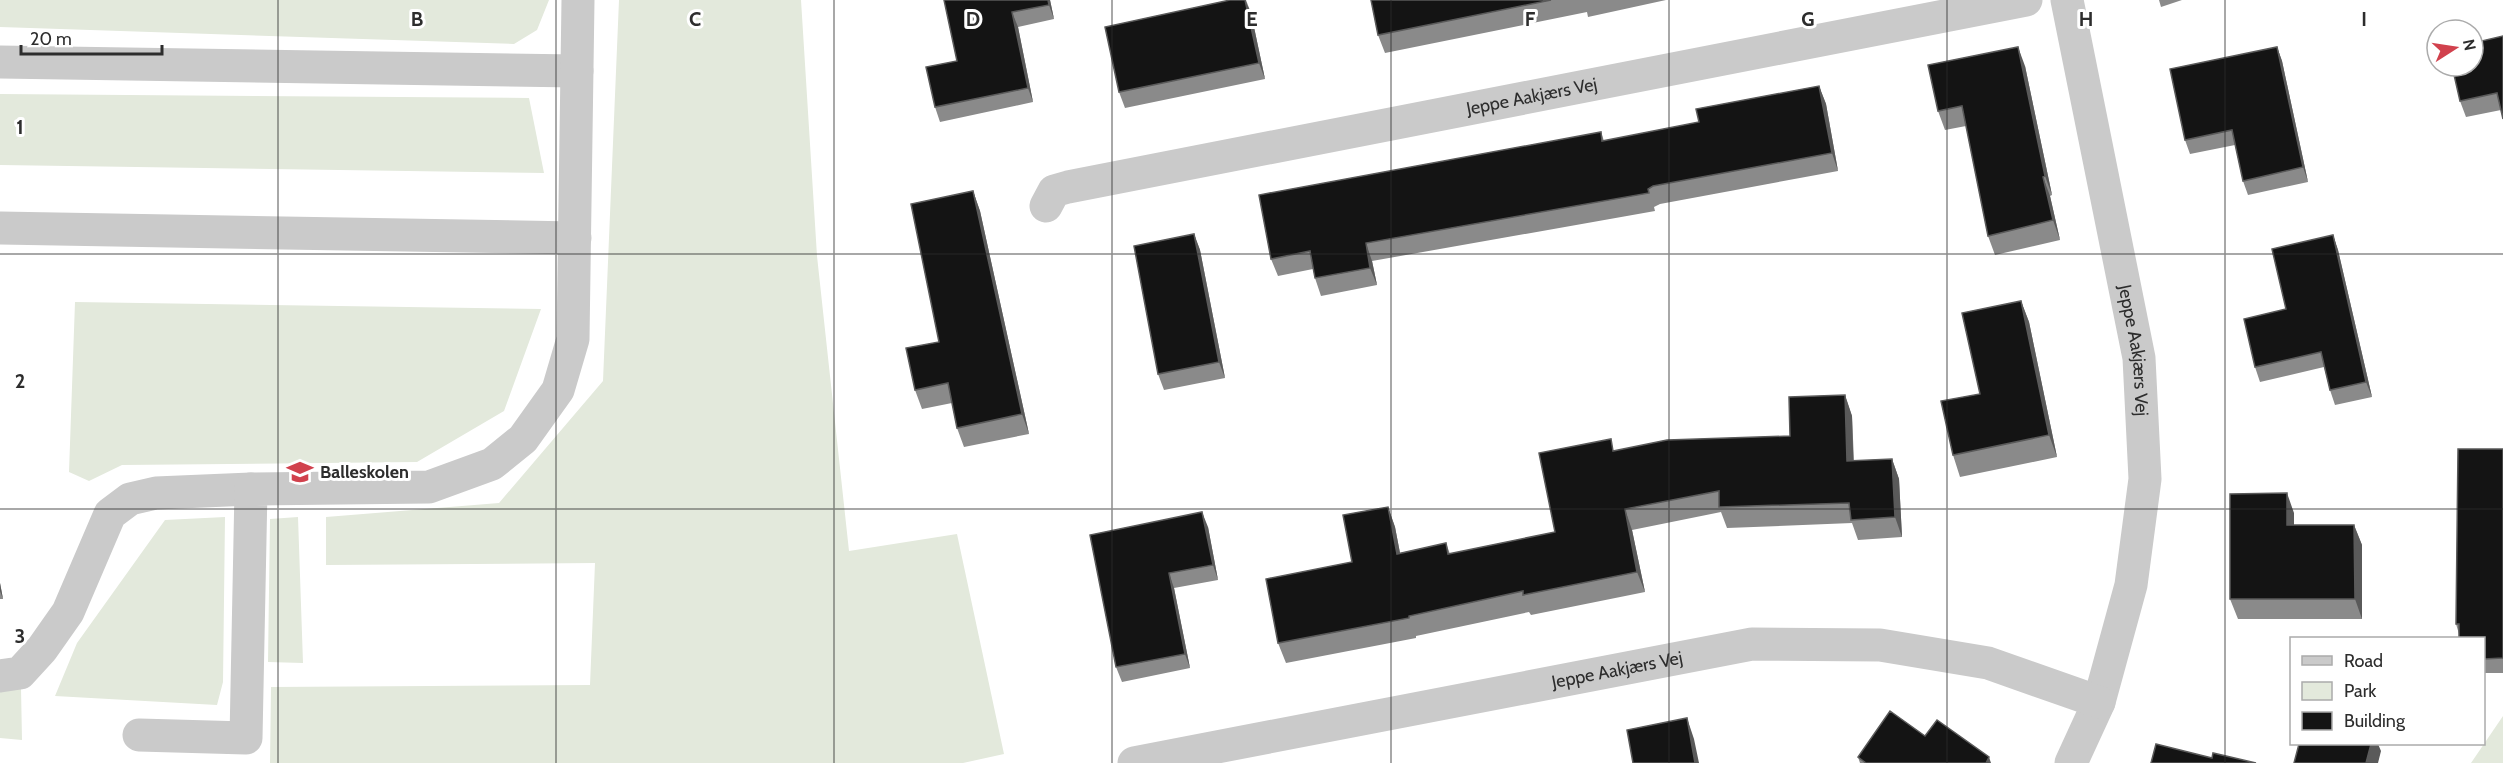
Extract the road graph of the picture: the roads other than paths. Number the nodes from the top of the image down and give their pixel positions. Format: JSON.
{"nodes":[{"id":1,"x":578,"y":0,"type":"edge"},
{"id":2,"x":2026,"y":0,"type":"edge"},
{"id":3,"x":2067,"y":0,"type":"edge"},
{"id":4,"x":0,"y":62,"type":"edge"},
{"id":5,"x":577,"y":71,"type":"junction"},
{"id":6,"x":1046,"y":206,"type":"dead end"},
{"id":7,"x":0,"y":228,"type":"edge"},
{"id":8,"x":574,"y":238,"type":"junction"},
{"id":9,"x":251,"y":489,"type":"junction"},
{"id":10,"x":0,"y":676,"type":"edge"},
{"id":11,"x":2099,"y":702,"type":"junction"},
{"id":12,"x":139,"y":735,"type":"dead end"},
{"id":13,"x":1134,"y":763,"type":"edge"},
{"id":14,"x":2071,"y":763,"type":"edge"}],
"edges":[{"from":1,"to":5,"type":"street"},
{"from":2,"to":6,"type":"street","name":"Jeppe Aakjærs Vej"},
{"from":3,"to":11,"type":"street","name":"Jeppe Aakjærs Vej"},
{"from":4,"to":5,"type":"street"},
{"from":5,"to":8,"type":"street"},
{"from":7,"to":8,"type":"street"},
{"from":8,"to":9,"type":"street"},
{"from":9,"to":10,"type":"street"},
{"from":9,"to":12,"type":"street"},
{"from":11,"to":13,"type":"street","name":"Jeppe Aakjærs Vej"},
{"from":11,"to":14,"type":"street","name":"Jeppe Aakjærs Vej"}]}
